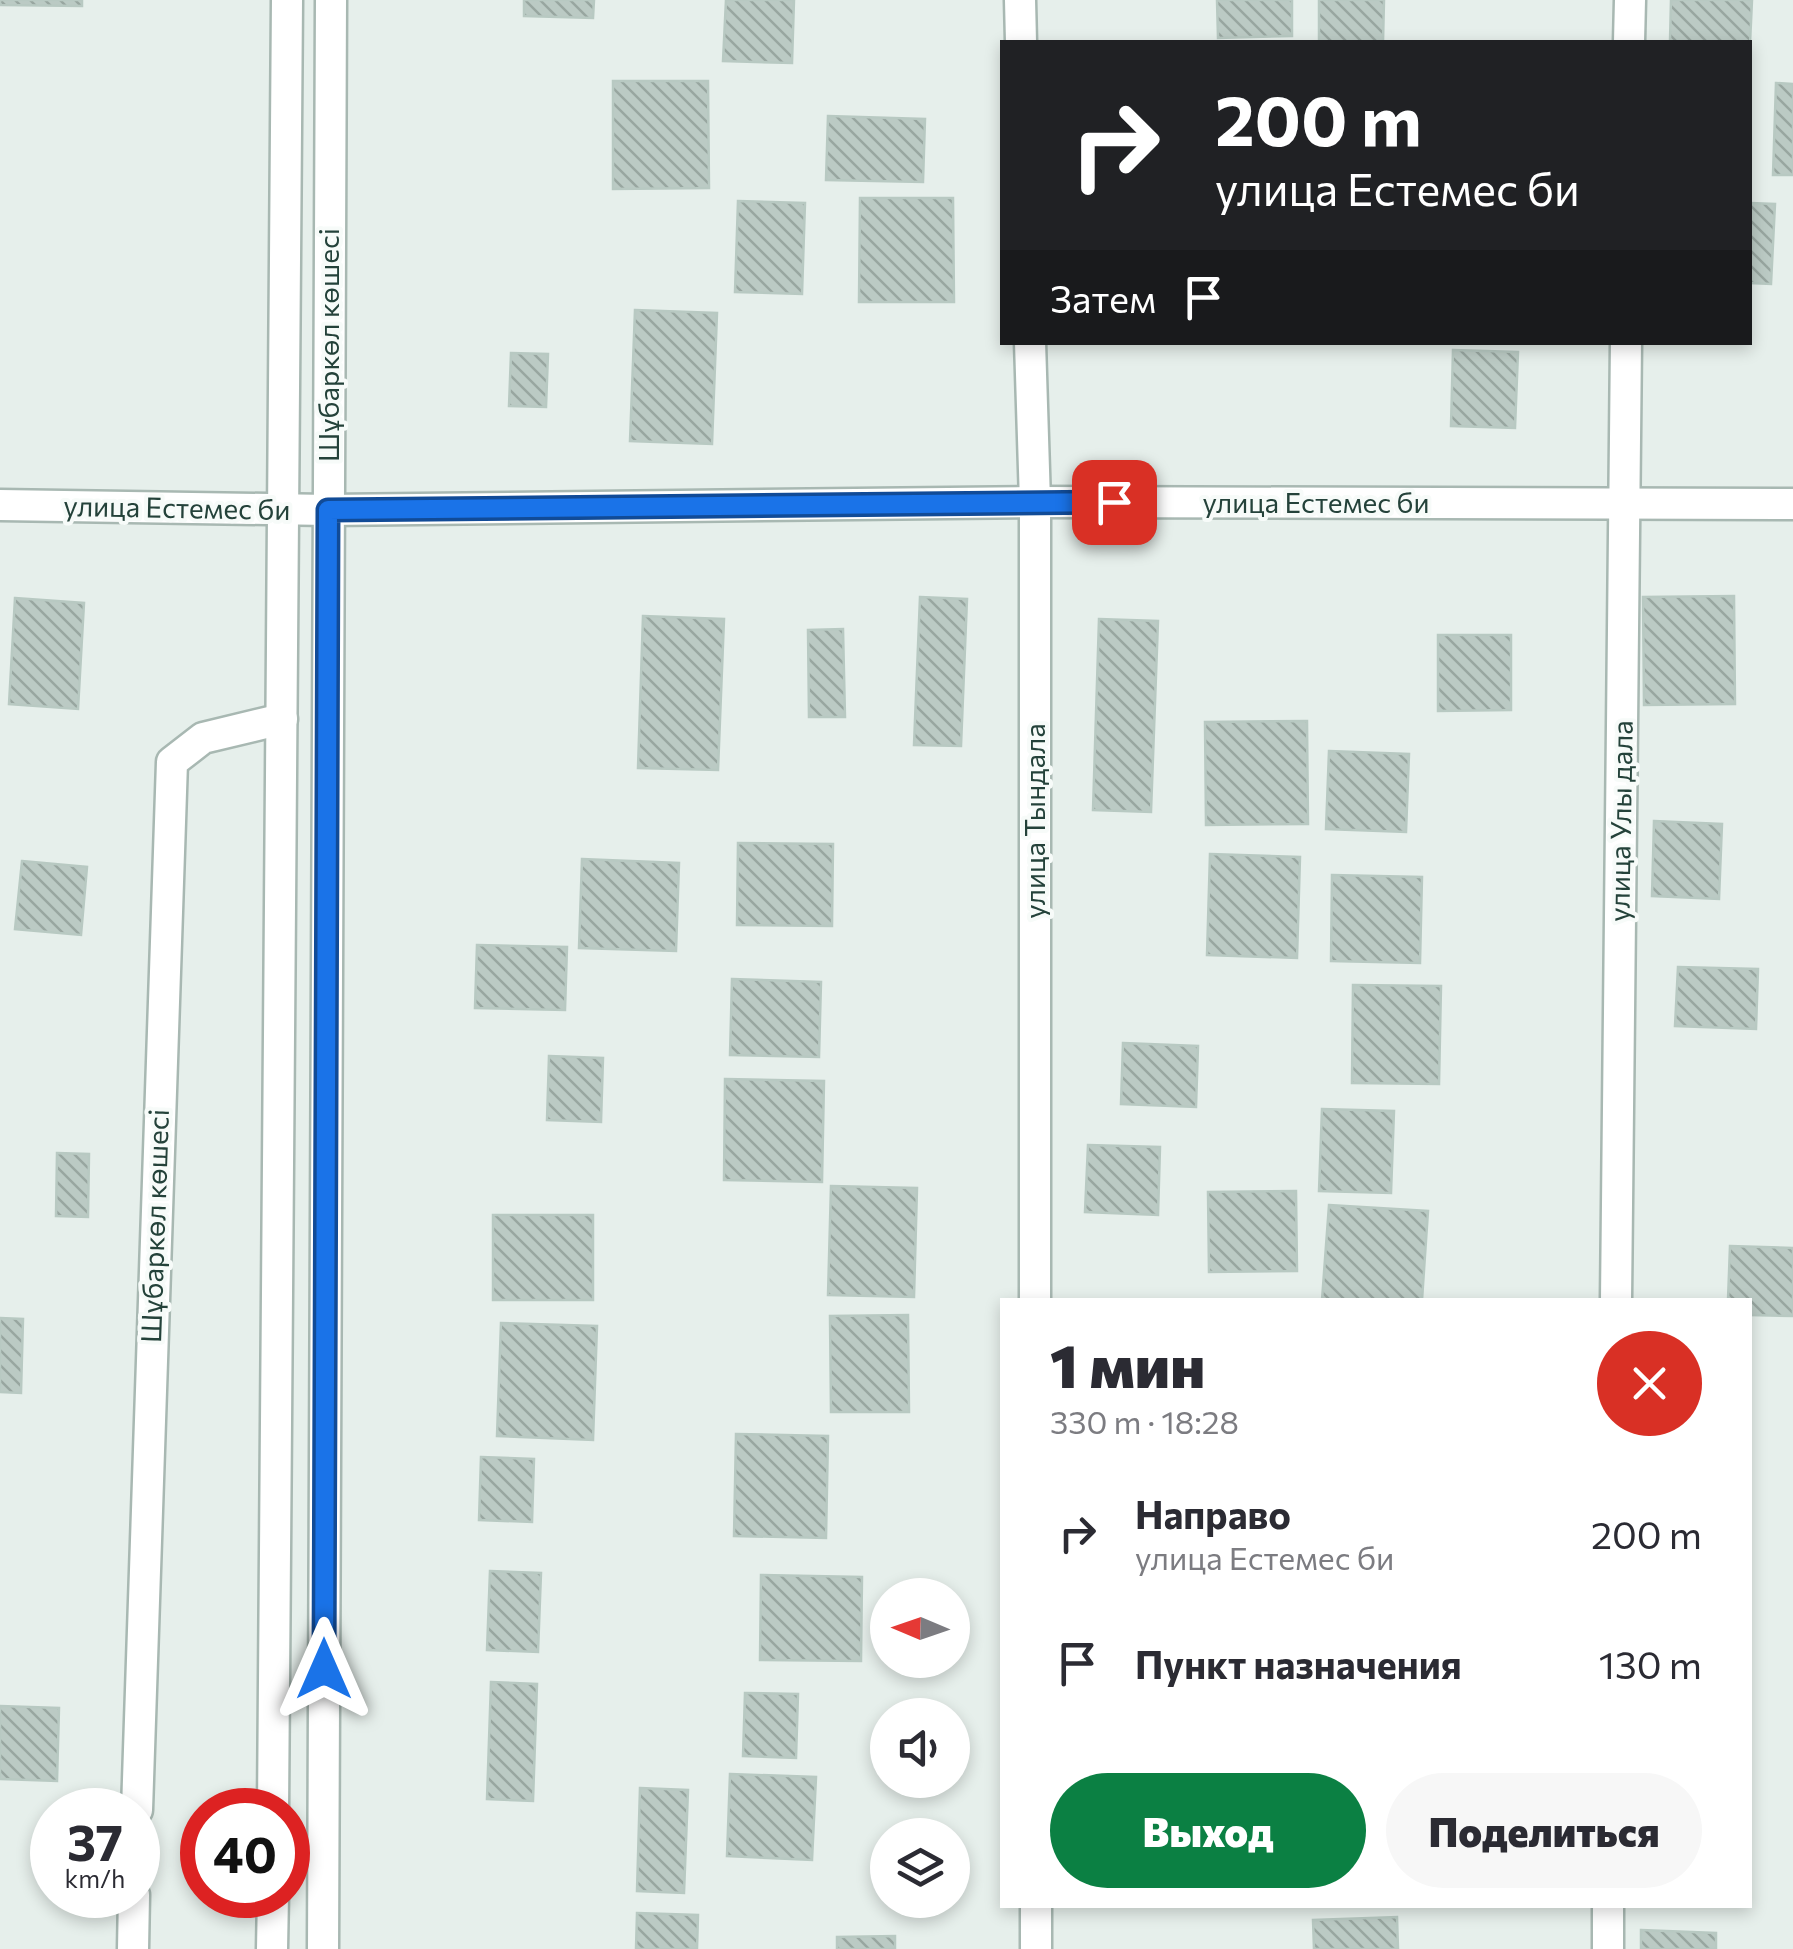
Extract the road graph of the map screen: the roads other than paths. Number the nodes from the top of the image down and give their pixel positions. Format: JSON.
{"nodes":[{"id":1,"x":286,"y":0,"type":"edge"},
{"id":2,"x":332,"y":0,"type":"edge"},
{"id":3,"x":1020,"y":0,"type":"edge"},
{"id":4,"x":1630,"y":0,"type":"edge"},
{"id":5,"x":1021,"y":40,"type":"edge"},
{"id":6,"x":1629,"y":40,"type":"edge"},
{"id":7,"x":1030,"y":345,"type":"edge"},
{"id":8,"x":1626,"y":345,"type":"edge"},
{"id":9,"x":1035,"y":502,"type":"junction"},
{"id":10,"x":1625,"y":504,"type":"junction"},
{"id":11,"x":1793,"y":504,"type":"edge"},
{"id":12,"x":0,"y":505,"type":"edge"},
{"id":13,"x":282,"y":510,"type":"junction"},
{"id":14,"x":328,"y":510,"type":"junction"},
{"id":15,"x":282,"y":719,"type":"junction"},
{"id":16,"x":1035,"y":1298,"type":"edge"},
{"id":17,"x":1616,"y":1298,"type":"edge"},
{"id":18,"x":138,"y":1788,"type":"edge"},
{"id":19,"x":274,"y":1788,"type":"edge"},
{"id":20,"x":1036,"y":1908,"type":"edge"},
{"id":21,"x":1608,"y":1908,"type":"edge"},
{"id":22,"x":134,"y":1918,"type":"edge"},
{"id":23,"x":273,"y":1918,"type":"edge"},
{"id":24,"x":133,"y":1949,"type":"edge"},
{"id":25,"x":272,"y":1949,"type":"edge"},
{"id":26,"x":322,"y":1949,"type":"edge"},
{"id":27,"x":1036,"y":1949,"type":"edge"},
{"id":28,"x":1608,"y":1949,"type":"edge"}],
"edges":[{"from":1,"to":13,"type":"street","name":"Шұбаркөл көшесі"},
{"from":2,"to":14,"type":"street","name":"Шұбаркөл көшесі"},
{"from":3,"to":5,"type":"street"},
{"from":4,"to":6,"type":"street"},
{"from":7,"to":9,"type":"street","name":"улица Тындала"},
{"from":8,"to":10,"type":"street","name":"улица Улы дала"},
{"from":9,"to":10,"type":"street","name":"улица Естемес би"},
{"from":9,"to":14,"type":"street","name":"улица Естемес би"},
{"from":9,"to":16,"type":"street","name":"улица Тындала"},
{"from":10,"to":11,"type":"street","name":"улица Естемес би"},
{"from":10,"to":17,"type":"street","name":"улица Улы дала"},
{"from":12,"to":13,"type":"street","name":"улица Естемес би"},
{"from":13,"to":14,"type":"street","name":"улица Естемес би"},
{"from":13,"to":15,"type":"street","name":"Шұбаркөл көшесі"},
{"from":14,"to":26,"type":"street","name":"Шұбаркөл көшесі"},
{"from":15,"to":18,"type":"street","name":"Шұбаркөл көшесі"},
{"from":15,"to":19,"type":"street","name":"Шұбаркөл көшесі"},
{"from":20,"to":27,"type":"street"},
{"from":21,"to":28,"type":"street"},
{"from":22,"to":24,"type":"street"},
{"from":23,"to":25,"type":"street"}]}
